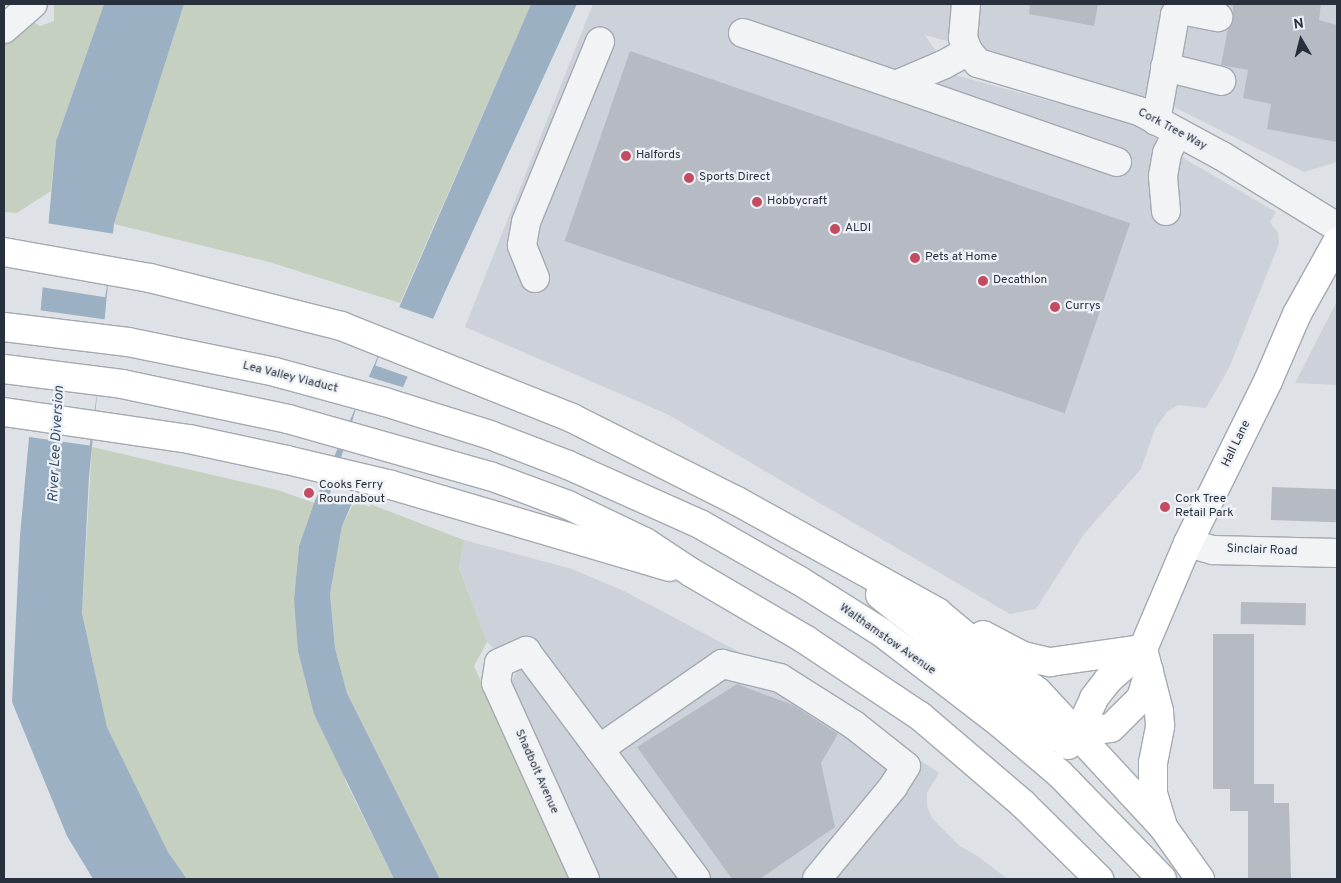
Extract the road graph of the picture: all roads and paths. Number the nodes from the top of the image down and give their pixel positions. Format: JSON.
{"nodes":[{"id":1,"x":33,"y":4,"type":"edge"},
{"id":2,"x":965,"y":11,"type":"edge"},
{"id":3,"x":1218,"y":17,"type":"dead end"},
{"id":4,"x":4,"y":29,"type":"edge"},
{"id":5,"x":743,"y":32,"type":"dead end"},
{"id":6,"x":600,"y":42,"type":"dead end"},
{"id":7,"x":968,"y":51,"type":"junction"},
{"id":8,"x":1165,"y":67,"type":"junction"},
{"id":9,"x":1221,"y":81,"type":"dead end"},
{"id":10,"x":896,"y":85,"type":"junction"},
{"id":11,"x":1167,"y":127,"type":"junction"},
{"id":12,"x":1117,"y":162,"type":"dead end"},
{"id":13,"x":1166,"y":211,"type":"dead end"},
{"id":14,"x":1337,"y":228,"type":"edge"},
{"id":15,"x":1337,"y":242,"type":"edge"},
{"id":16,"x":7,"y":252,"type":"edge"},
{"id":17,"x":535,"y":278,"type":"dead end"},
{"id":18,"x":4,"y":326,"type":"edge"},
{"id":19,"x":4,"y":369,"type":"edge"},
{"id":20,"x":4,"y":412,"type":"edge"},
{"id":21,"x":568,"y":465,"type":"joint"},
{"id":22,"x":1188,"y":543,"type":"junction"},
{"id":23,"x":823,"y":548,"type":"junction"},
{"id":24,"x":1337,"y":553,"type":"edge"},
{"id":25,"x":692,"y":573,"type":"junction"},
{"id":26,"x":937,"y":612,"type":"junction"},
{"id":27,"x":1146,"y":660,"type":"junction"},
{"id":28,"x":1073,"y":739,"type":"junction"},
{"id":29,"x":599,"y":749,"type":"junction"},
{"id":30,"x":1163,"y":827,"type":"junction"},
{"id":31,"x":1195,"y":873,"type":"edge"},
{"id":32,"x":585,"y":879,"type":"edge"},
{"id":33,"x":696,"y":879,"type":"edge"},
{"id":34,"x":817,"y":879,"type":"edge"},
{"id":35,"x":1099,"y":879,"type":"edge"},
{"id":36,"x":1162,"y":879,"type":"edge"}],
"edges":[{"from":1,"to":4,"type":"street"},
{"from":2,"to":7,"type":"street"},
{"from":3,"to":8,"type":"street"},
{"from":5,"to":10,"type":"street"},
{"from":6,"to":17,"type":"street"},
{"from":7,"to":10,"type":"street"},
{"from":7,"to":11,"type":"street","name":"Cork Tree Way"},
{"from":8,"to":9,"type":"street"},
{"from":8,"to":11,"type":"street"},
{"from":10,"to":12,"type":"street"},
{"from":11,"to":13,"type":"street"},
{"from":11,"to":14,"type":"street","name":"Cork Tree Way"},
{"from":15,"to":22,"type":"main road","name":"Hall Lane"},
{"from":16,"to":23,"type":"main road"},
{"from":18,"to":21,"type":"main road","name":"Lea Valley Viaduct"},
{"from":19,"to":25,"type":"main road"},
{"from":20,"to":25,"type":"main road"},
{"from":21,"to":36,"type":"main road","name":"Walthamstow Avenue"},
{"from":22,"to":24,"type":"street","name":"Sinclair Road"},
{"from":22,"to":27,"type":"main road","name":"Hall Lane"},
{"from":23,"to":26,"type":"main road"},
{"from":23,"to":28,"type":"main road"},
{"from":25,"to":35,"type":"main road"},
{"from":26,"to":27,"type":"main road"},
{"from":26,"to":28,"type":"main road"},
{"from":27,"to":28,"type":"main road"},
{"from":27,"to":28,"type":"main road","name":"Hall Lane"},
{"from":27,"to":30,"type":"main road"},
{"from":28,"to":30,"type":"main road"},
{"from":28,"to":31,"type":"main road"},
{"from":29,"to":32,"type":"street","name":"Shadbolt Avenue"},
{"from":29,"to":33,"type":"street"},
{"from":29,"to":34,"type":"street"},
{"from":30,"to":31,"type":"main road"}]}
